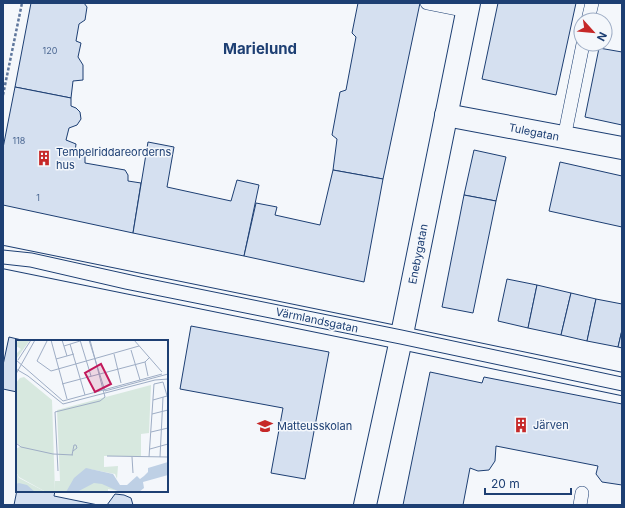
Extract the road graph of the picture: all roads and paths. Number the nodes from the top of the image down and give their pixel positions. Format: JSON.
{"nodes":[{"id":1,"x":22,"y":3,"type":"edge"},
{"id":2,"x":427,"y":3,"type":"edge"},
{"id":3,"x":468,"y":7,"type":"edge"},
{"id":4,"x":581,"y":52,"type":"edge"},
{"id":5,"x":3,"y":96,"type":"edge"},
{"id":6,"x":446,"y":115,"type":"junction"},
{"id":7,"x":564,"y":138,"type":"junction"},
{"id":8,"x":622,"y":148,"type":"edge"},
{"id":9,"x":6,"y":255,"type":"edge"},
{"id":10,"x":401,"y":338,"type":"junction"},
{"id":11,"x":622,"y":384,"type":"edge"},
{"id":12,"x":365,"y":505,"type":"edge"}],
"edges":[{"from":1,"to":5,"type":"path"},
{"from":2,"to":3,"type":"lane"},
{"from":3,"to":6,"type":"street","name":"Enebygatan"},
{"from":4,"to":7,"type":"lane"},
{"from":6,"to":7,"type":"street","name":"Tulegatan"},
{"from":6,"to":10,"type":"street","name":"Enebygatan"},
{"from":7,"to":8,"type":"street","name":"Tulegatan"},
{"from":9,"to":10,"type":"street","name":"Värmlandsgatan"},
{"from":10,"to":11,"type":"street","name":"Värmlandsgatan"},
{"from":10,"to":12,"type":"street","name":"Enebygatan"}]}
